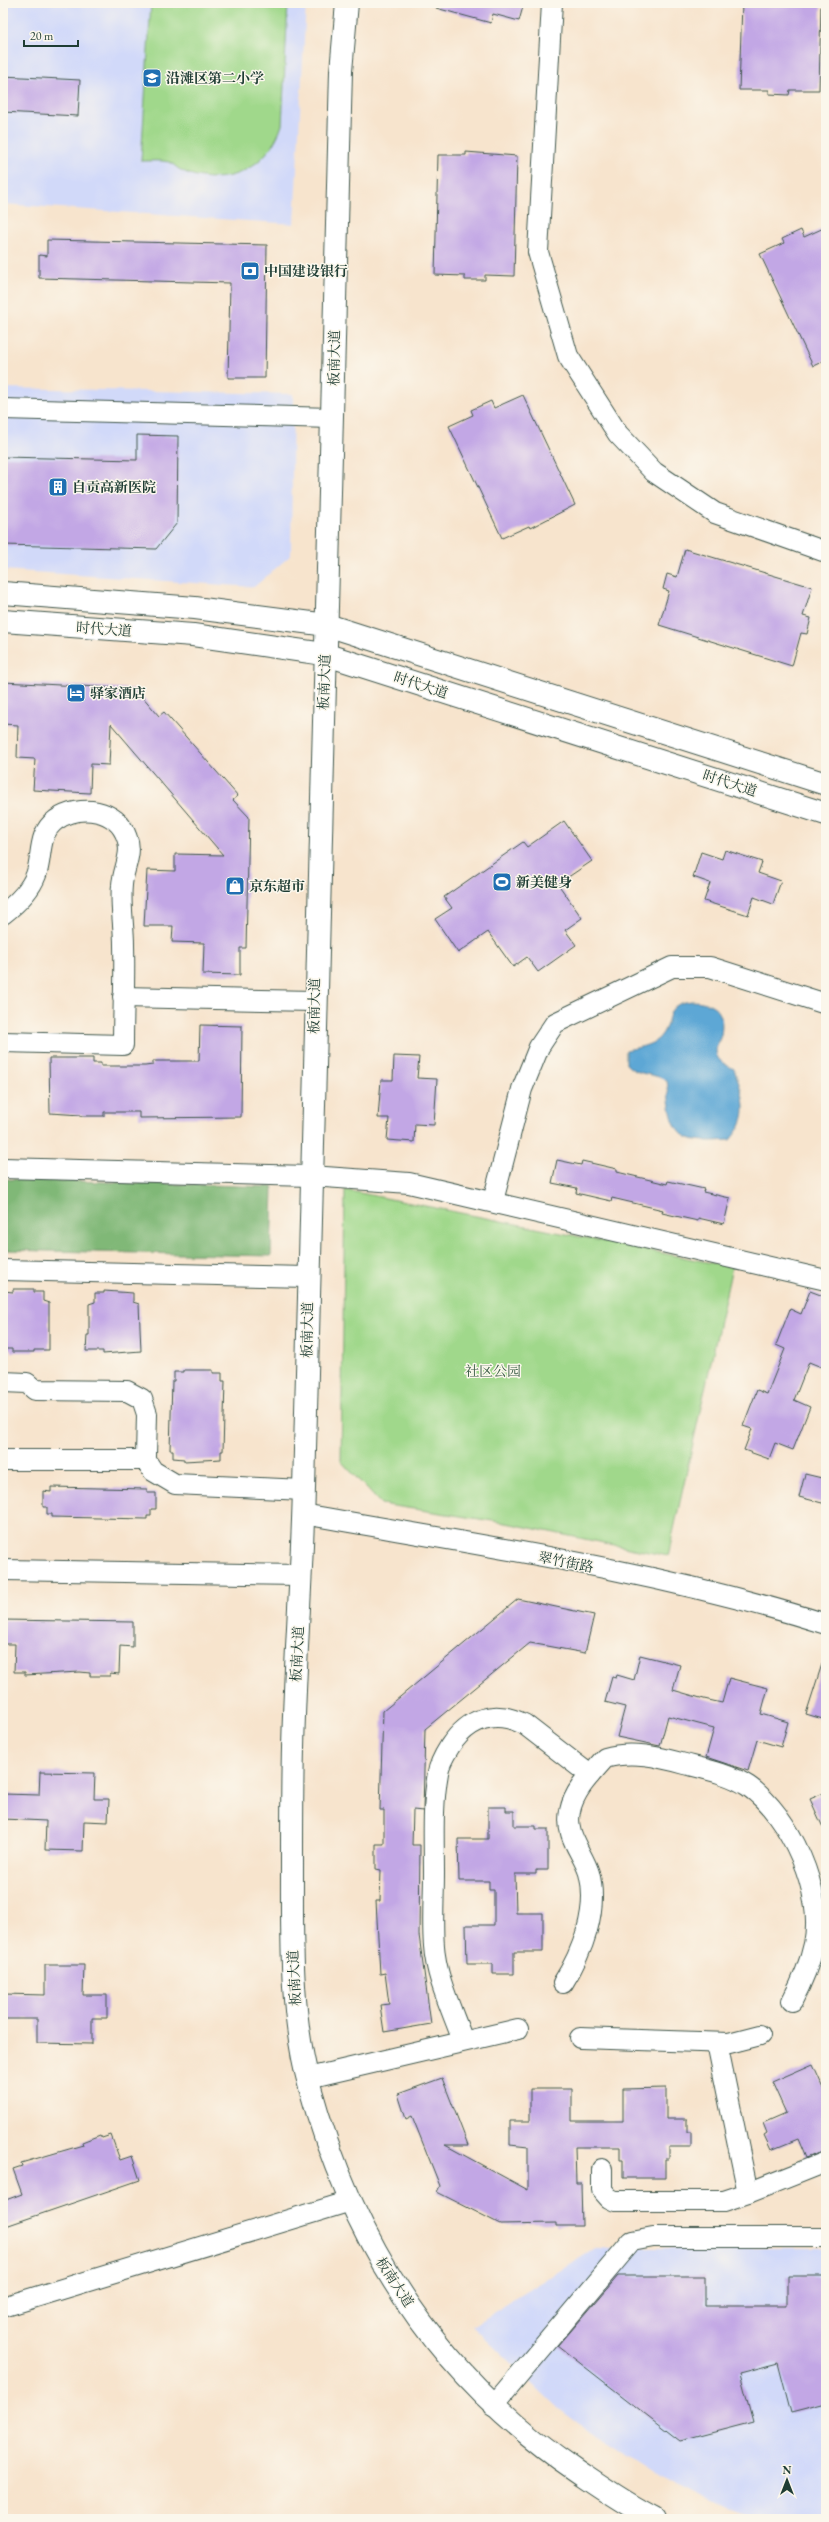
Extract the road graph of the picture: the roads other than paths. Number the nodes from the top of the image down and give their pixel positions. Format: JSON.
{"nodes":[{"id":1,"x":347,"y":3,"type":"edge"},
{"id":2,"x":552,"y":3,"type":"edge"},
{"id":3,"x":3,"y":409,"type":"edge"},
{"id":4,"x":332,"y":418,"type":"junction"},
{"id":5,"x":826,"y":552,"type":"edge"},
{"id":6,"x":3,"y":593,"type":"edge"},
{"id":7,"x":3,"y":622,"type":"edge"},
{"id":8,"x":327,"y":625,"type":"junction"},
{"id":9,"x":324,"y":654,"type":"junction"},
{"id":10,"x":826,"y":784,"type":"edge"},
{"id":11,"x":826,"y":814,"type":"edge"},
{"id":12,"x":3,"y":914,"type":"edge"},
{"id":13,"x":123,"y":997,"type":"junction"},
{"id":14,"x":314,"y":1001,"type":"junction"},
{"id":15,"x":826,"y":1004,"type":"edge"},
{"id":16,"x":3,"y":1042,"type":"edge"},
{"id":17,"x":3,"y":1168,"type":"edge"},
{"id":18,"x":311,"y":1176,"type":"junction"},
{"id":19,"x":493,"y":1201,"type":"junction"},
{"id":20,"x":3,"y":1270,"type":"edge"},
{"id":21,"x":308,"y":1277,"type":"junction"},
{"id":22,"x":826,"y":1280,"type":"edge"},
{"id":23,"x":3,"y":1382,"type":"edge"},
{"id":24,"x":145,"y":1459,"type":"junction"},
{"id":25,"x":3,"y":1460,"type":"edge"},
{"id":26,"x":304,"y":1490,"type":"junction"},
{"id":27,"x":303,"y":1514,"type":"junction"},
{"id":28,"x":3,"y":1570,"type":"edge"},
{"id":29,"x":300,"y":1575,"type":"junction"},
{"id":30,"x":826,"y":1624,"type":"edge"},
{"id":31,"x":590,"y":1775,"type":"junction"},
{"id":32,"x":820,"y":1945,"type":"edge"},
{"id":33,"x":563,"y":1983,"type":"dead end"},
{"id":34,"x":792,"y":2001,"type":"dead end"},
{"id":35,"x":518,"y":2029,"type":"dead end"},
{"id":36,"x":760,"y":2035,"type":"dead end"},
{"id":37,"x":580,"y":2038,"type":"dead end"},
{"id":38,"x":463,"y":2041,"type":"junction"},
{"id":39,"x":717,"y":2043,"type":"junction"},
{"id":40,"x":308,"y":2078,"type":"junction"},
{"id":41,"x":826,"y":2162,"type":"edge"},
{"id":42,"x":602,"y":2169,"type":"dead end"},
{"id":43,"x":748,"y":2193,"type":"junction"},
{"id":44,"x":351,"y":2201,"type":"junction"},
{"id":45,"x":826,"y":2237,"type":"edge"},
{"id":46,"x":3,"y":2307,"type":"edge"},
{"id":47,"x":493,"y":2406,"type":"junction"},
{"id":48,"x":654,"y":2519,"type":"edge"}],
"edges":[{"from":1,"to":4,"type":"main road","name":"板南大道"},
{"from":2,"to":5,"type":"street"},
{"from":3,"to":4,"type":"street"},
{"from":4,"to":8,"type":"main road","name":"板南大道"},
{"from":6,"to":8,"type":"main road","name":"时代大道"},
{"from":7,"to":9,"type":"main road","name":"时代大道"},
{"from":8,"to":9,"type":"main road","name":"板南大道"},
{"from":8,"to":10,"type":"main road","name":"时代大道"},
{"from":9,"to":11,"type":"main road","name":"时代大道"},
{"from":9,"to":14,"type":"main road","name":"板南大道"},
{"from":12,"to":13,"type":"street"},
{"from":13,"to":14,"type":"street"},
{"from":13,"to":16,"type":"street"},
{"from":14,"to":18,"type":"main road","name":"板南大道"},
{"from":15,"to":19,"type":"street"},
{"from":17,"to":18,"type":"street"},
{"from":18,"to":19,"type":"street"},
{"from":18,"to":21,"type":"main road","name":"板南大道"},
{"from":19,"to":22,"type":"street"},
{"from":20,"to":21,"type":"street"},
{"from":21,"to":26,"type":"main road","name":"板南大道"},
{"from":23,"to":24,"type":"street"},
{"from":24,"to":25,"type":"street"},
{"from":24,"to":26,"type":"street"},
{"from":26,"to":27,"type":"main road","name":"板南大道"},
{"from":27,"to":29,"type":"main road","name":"板南大道"},
{"from":27,"to":30,"type":"street","name":"翠竹街路"},
{"from":28,"to":29,"type":"street"},
{"from":29,"to":40,"type":"main road","name":"板南大道"},
{"from":31,"to":32,"type":"street"},
{"from":31,"to":33,"type":"street"},
{"from":31,"to":38,"type":"street"},
{"from":32,"to":34,"type":"street"},
{"from":35,"to":38,"type":"street"},
{"from":36,"to":39,"type":"street"},
{"from":37,"to":39,"type":"street"},
{"from":38,"to":40,"type":"street"},
{"from":39,"to":43,"type":"street"},
{"from":40,"to":44,"type":"main road","name":"板南大道"},
{"from":41,"to":43,"type":"street"},
{"from":42,"to":43,"type":"street"},
{"from":44,"to":46,"type":"street"},
{"from":44,"to":47,"type":"main road","name":"板南大道"},
{"from":45,"to":47,"type":"street"},
{"from":47,"to":48,"type":"main road","name":"板南大道"}]}
